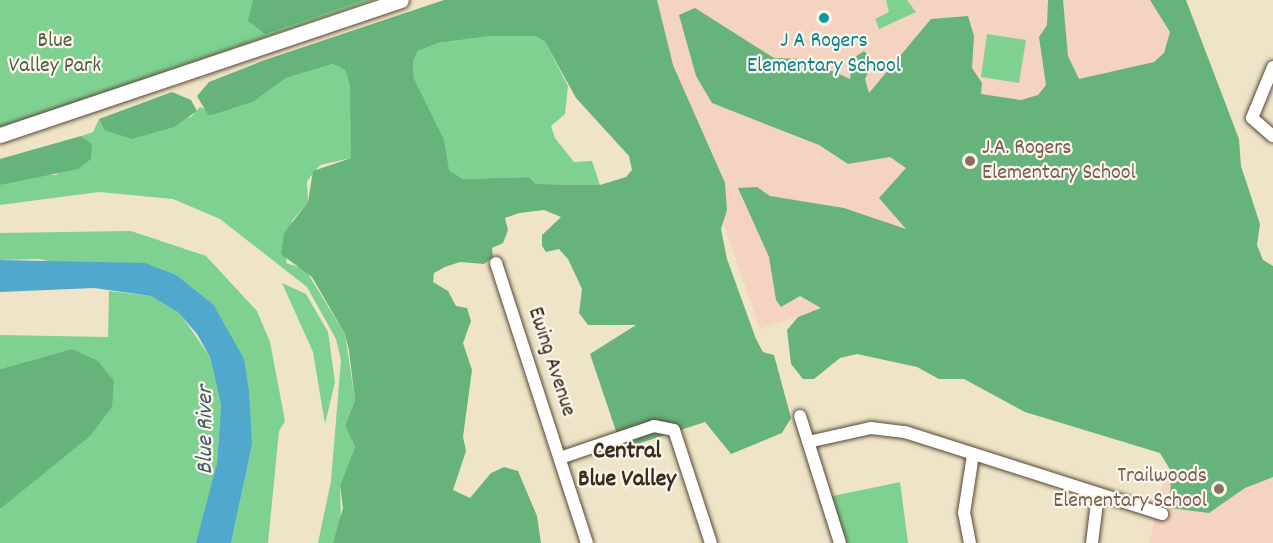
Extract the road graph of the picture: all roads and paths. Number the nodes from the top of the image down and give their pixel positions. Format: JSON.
{"nodes":[{"id":1,"x":401,"y":0,"type":"edge"},
{"id":2,"x":1273,"y":67,"type":"edge"},
{"id":3,"x":0,"y":135,"type":"edge"},
{"id":4,"x":1273,"y":136,"type":"edge"},
{"id":5,"x":496,"y":263,"type":"dead end"},
{"id":6,"x":800,"y":416,"type":"dead end"},
{"id":7,"x":807,"y":442,"type":"junction"},
{"id":8,"x":973,"y":455,"type":"junction"},
{"id":9,"x":560,"y":458,"type":"junction"},
{"id":10,"x":1098,"y":495,"type":"junction"},
{"id":11,"x":1162,"y":514,"type":"dead end"},
{"id":12,"x":587,"y":543,"type":"edge"},
{"id":13,"x":711,"y":543,"type":"edge"},
{"id":14,"x":840,"y":543,"type":"edge"},
{"id":15,"x":970,"y":543,"type":"edge"},
{"id":16,"x":1092,"y":543,"type":"edge"}],
"edges":[{"from":1,"to":3,"type":"main road"},
{"from":2,"to":4,"type":"street"},
{"from":5,"to":9,"type":"street","name":"Ewing Avenue"},
{"from":6,"to":7,"type":"street"},
{"from":7,"to":8,"type":"street"},
{"from":7,"to":14,"type":"street"},
{"from":8,"to":10,"type":"street"},
{"from":8,"to":15,"type":"street"},
{"from":9,"to":12,"type":"street","name":"Ewing Avenue"},
{"from":9,"to":13,"type":"street"},
{"from":10,"to":11,"type":"street"},
{"from":10,"to":16,"type":"street"}]}
